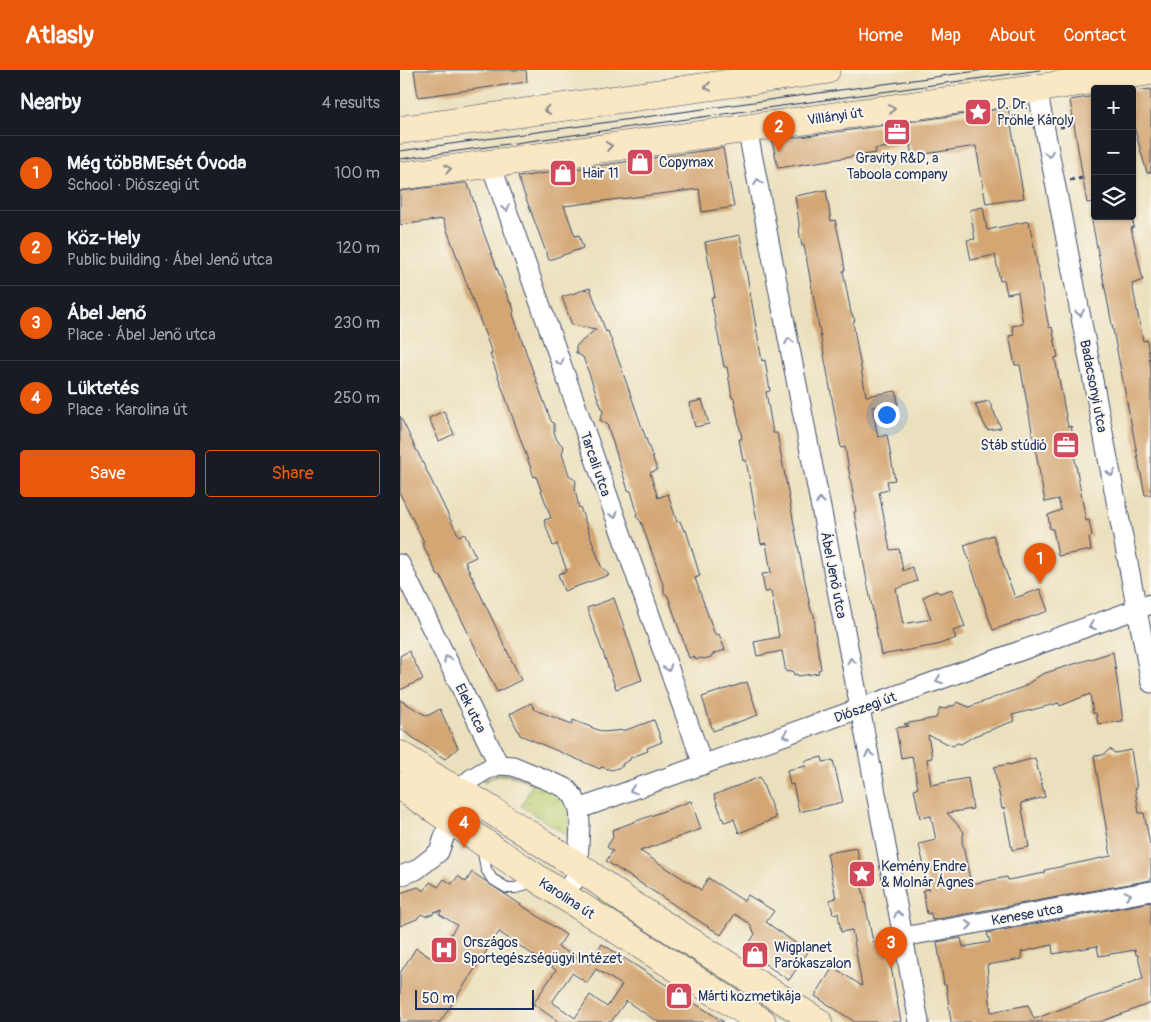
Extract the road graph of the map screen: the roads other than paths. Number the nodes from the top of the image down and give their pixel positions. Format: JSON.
{"nodes":[{"id":1,"x":826,"y":70,"type":"edge"},
{"id":2,"x":1151,"y":71,"type":"edge"},
{"id":3,"x":1036,"y":79,"type":"edge"},
{"id":4,"x":747,"y":128,"type":"junction"},
{"id":5,"x":400,"y":130,"type":"edge"},
{"id":6,"x":490,"y":162,"type":"junction"},
{"id":7,"x":400,"y":176,"type":"edge"},
{"id":8,"x":400,"y":564,"type":"edge"},
{"id":9,"x":1144,"y":607,"type":"edge"},
{"id":10,"x":1151,"y":683,"type":"edge"},
{"id":11,"x":860,"y":708,"type":"junction"},
{"id":12,"x":400,"y":755,"type":"edge"},
{"id":13,"x":500,"y":765,"type":"junction"},
{"id":14,"x":703,"y":765,"type":"junction"},
{"id":15,"x":400,"y":786,"type":"edge"},
{"id":16,"x":458,"y":790,"type":"junction"},
{"id":17,"x":579,"y":809,"type":"junction"},
{"id":18,"x":450,"y":820,"type":"junction"},
{"id":19,"x":578,"y":866,"type":"junction"},
{"id":20,"x":400,"y":876,"type":"edge"},
{"id":21,"x":545,"y":884,"type":"junction"},
{"id":22,"x":1151,"y":891,"type":"edge"},
{"id":23,"x":903,"y":937,"type":"junction"},
{"id":24,"x":762,"y":1022,"type":"edge"},
{"id":25,"x":818,"y":1022,"type":"edge"},
{"id":26,"x":919,"y":1022,"type":"edge"}],
"edges":[{"from":1,"to":5,"type":"street","one_way":true},
{"from":2,"to":3,"type":"street","name":"Villányi út"},
{"from":4,"to":3,"type":"street","name":"Villányi út","one_way":true},
{"from":3,"to":9,"type":"street","name":"Badacsonyi utca","one_way":true},
{"from":6,"to":4,"type":"street","name":"Villányi út","one_way":true},
{"from":11,"to":4,"type":"street","name":"Ábel Jenő utca","one_way":true},
{"from":7,"to":6,"type":"street","name":"Villányi út","one_way":true},
{"from":6,"to":14,"type":"street","name":"Tarcali utca","one_way":true},
{"from":13,"to":8,"type":"street","name":"Elek utca","one_way":true},
{"from":9,"to":10,"type":"street","name":"Badacsonyi utca"},
{"from":9,"to":11,"type":"street","name":"Diószegi út","one_way":true},
{"from":11,"to":14,"type":"street","name":"Diószegi út","one_way":true},
{"from":23,"to":11,"type":"street","name":"Ábel Jenő utca","one_way":true},
{"from":12,"to":16,"type":"street"},
{"from":13,"to":16,"type":"street"},
{"from":13,"to":17,"type":"street"},
{"from":14,"to":17,"type":"street","name":"Diószegi út","one_way":true},
{"from":15,"to":18,"type":"street","name":"Karolina út"},
{"from":16,"to":18,"type":"street"},
{"from":16,"to":19,"type":"street"},
{"from":17,"to":19,"type":"street"},
{"from":18,"to":20,"type":"street"},
{"from":18,"to":21,"type":"street","name":"Karolina út"},
{"from":19,"to":21,"type":"street"},
{"from":19,"to":25,"type":"street"},
{"from":21,"to":24,"type":"street","name":"Karolina út"},
{"from":23,"to":22,"type":"street","name":"Kenese utca","one_way":true},
{"from":23,"to":26,"type":"street","name":"Ábel Jenő utca"}]}
